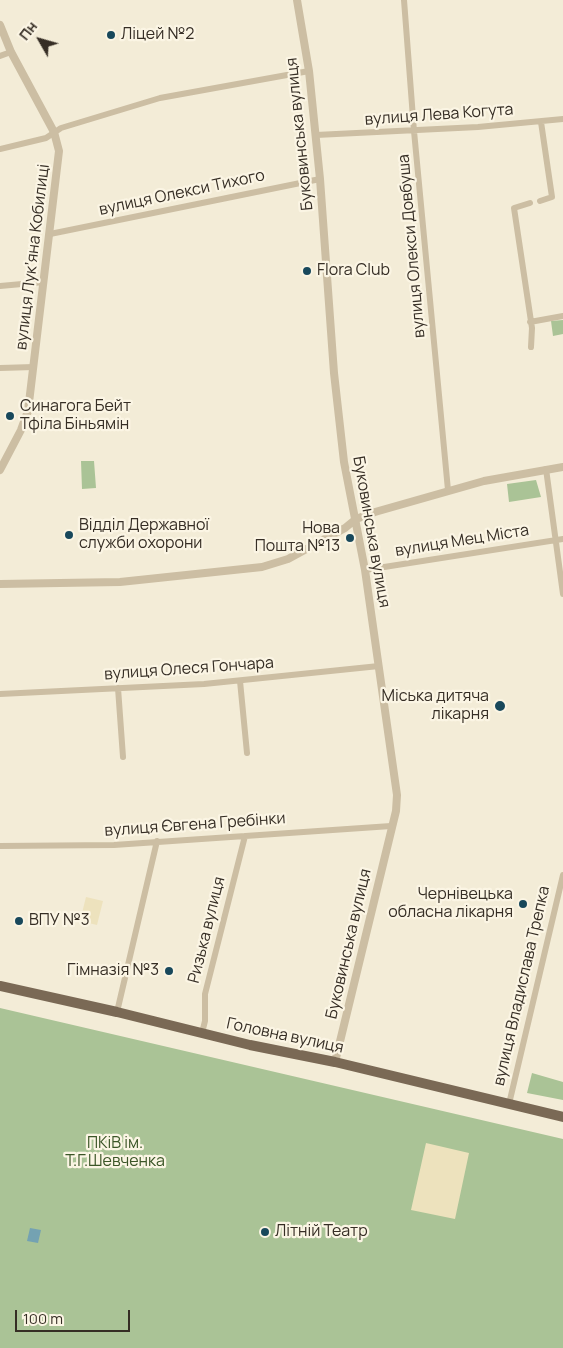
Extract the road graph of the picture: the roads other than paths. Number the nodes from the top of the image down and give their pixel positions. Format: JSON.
{"nodes":[{"id":1,"x":297,"y":0,"type":"edge"},
{"id":2,"x":404,"y":0,"type":"edge"},
{"id":3,"x":0,"y":25,"type":"edge"},
{"id":4,"x":11,"y":52,"type":"junction"},
{"id":5,"x":0,"y":56,"type":"edge"},
{"id":6,"x":309,"y":70,"type":"junction"},
{"id":7,"x":563,"y":119,"type":"edge"},
{"id":8,"x":541,"y":122,"type":"junction"},
{"id":9,"x":414,"y":131,"type":"junction"},
{"id":10,"x":54,"y":132,"type":"junction"},
{"id":11,"x":316,"y":135,"type":"junction"},
{"id":12,"x":0,"y":149,"type":"edge"},
{"id":13,"x":320,"y":179,"type":"junction"},
{"id":14,"x":540,"y":201,"type":"dead end"},
{"id":15,"x":530,"y":203,"type":"dead end"},
{"id":16,"x":50,"y":234,"type":"junction"},
{"id":17,"x":44,"y":282,"type":"junction"},
{"id":18,"x":0,"y":286,"type":"edge"},
{"id":19,"x":563,"y":316,"type":"edge"},
{"id":20,"x":530,"y":322,"type":"junction"},
{"id":21,"x":531,"y":347,"type":"dead end"},
{"id":22,"x":34,"y":367,"type":"junction"},
{"id":23,"x":0,"y":368,"type":"edge"},
{"id":24,"x":563,"y":467,"type":"edge"},
{"id":25,"x":0,"y":470,"type":"edge"},
{"id":26,"x":546,"y":470,"type":"junction"},
{"id":27,"x":448,"y":490,"type":"junction"},
{"id":28,"x":356,"y":519,"type":"junction"},
{"id":29,"x":563,"y":539,"type":"edge"},
{"id":30,"x":556,"y":540,"type":"junction"},
{"id":31,"x":365,"y":570,"type":"junction"},
{"id":32,"x":0,"y":584,"type":"edge"},
{"id":33,"x":563,"y":594,"type":"edge"},
{"id":34,"x":379,"y":666,"type":"junction"},
{"id":35,"x":240,"y":681,"type":"junction"},
{"id":36,"x":118,"y":688,"type":"junction"},
{"id":37,"x":0,"y":694,"type":"edge"},
{"id":38,"x":247,"y":753,"type":"dead end"},
{"id":39,"x":123,"y":756,"type":"dead end"},
{"id":40,"x":391,"y":826,"type":"junction"},
{"id":41,"x":245,"y":836,"type":"junction"},
{"id":42,"x":157,"y":841,"type":"junction"},
{"id":43,"x":0,"y":846,"type":"edge"},
{"id":44,"x":563,"y":875,"type":"edge"},
{"id":45,"x":562,"y":882,"type":"edge"},
{"id":46,"x":0,"y":986,"type":"edge"},
{"id":47,"x":117,"y":1012,"type":"junction"},
{"id":48,"x":202,"y":1033,"type":"junction"},
{"id":49,"x":335,"y":1062,"type":"junction"},
{"id":50,"x":509,"y":1104,"type":"junction"},
{"id":51,"x":563,"y":1117,"type":"edge"}],
"edges":[{"from":1,"to":6,"type":"street","name":"Буковинська вулиця"},
{"from":2,"to":9,"type":"street","name":"вулиця Олекси Довбуша"},
{"from":3,"to":4,"type":"street","name":"вулиця Лукʼяна Кобилиці"},
{"from":4,"to":5,"type":"street"},
{"from":4,"to":10,"type":"street","name":"вулиця Лукʼяна Кобилиці"},
{"from":6,"to":10,"type":"street"},
{"from":6,"to":11,"type":"street","name":"Буковинська вулиця"},
{"from":7,"to":8,"type":"street","name":"вулиця Лева Когута"},
{"from":8,"to":9,"type":"street","name":"вулиця Лева Когута"},
{"from":8,"to":14,"type":"street"},
{"from":9,"to":11,"type":"street","name":"вулиця Лева Когута"},
{"from":9,"to":27,"type":"street","name":"вулиця Олекси Довбуша"},
{"from":10,"to":12,"type":"street"},
{"from":10,"to":16,"type":"street","name":"вулиця Лукʼяна Кобилиці"},
{"from":11,"to":13,"type":"street","name":"Буковинська вулиця"},
{"from":13,"to":16,"type":"street","name":"вулиця Олекси Тихого"},
{"from":13,"to":28,"type":"street","name":"Буковинська вулиця"},
{"from":15,"to":20,"type":"street"},
{"from":16,"to":17,"type":"street","name":"вулиця Лукʼяна Кобилиці"},
{"from":17,"to":18,"type":"street"},
{"from":17,"to":22,"type":"street","name":"вулиця Лукʼяна Кобилиці"},
{"from":19,"to":20,"type":"street"},
{"from":20,"to":21,"type":"street"},
{"from":22,"to":23,"type":"street"},
{"from":22,"to":25,"type":"street","name":"вулиця Лукʼяна Кобилиці"},
{"from":24,"to":26,"type":"street"},
{"from":26,"to":27,"type":"street"},
{"from":26,"to":30,"type":"street"},
{"from":27,"to":28,"type":"street"},
{"from":28,"to":31,"type":"street","name":"Буковинська вулиця"},
{"from":28,"to":32,"type":"street"},
{"from":29,"to":30,"type":"street","name":"вулиця Мец Міста"},
{"from":30,"to":31,"type":"street","name":"вулиця Мец Міста"},
{"from":30,"to":33,"type":"street"},
{"from":31,"to":34,"type":"street","name":"Буковинська вулиця"},
{"from":34,"to":35,"type":"street","name":"вулиця Олеся Гончара"},
{"from":34,"to":40,"type":"street","name":"Буковинська вулиця"},
{"from":35,"to":36,"type":"street","name":"вулиця Олеся Гончара"},
{"from":35,"to":38,"type":"street"},
{"from":36,"to":37,"type":"street","name":"вулиця Олеся Гончара"},
{"from":36,"to":39,"type":"street"},
{"from":40,"to":41,"type":"street","name":"вулиця Євгена Гребінки"},
{"from":40,"to":49,"type":"street","name":"Буковинська вулиця"},
{"from":41,"to":42,"type":"street","name":"вулиця Євгена Гребінки"},
{"from":41,"to":48,"type":"street","name":"Ризька вулиця"},
{"from":42,"to":43,"type":"street","name":"вулиця Євгена Гребінки"},
{"from":42,"to":47,"type":"street"},
{"from":44,"to":45,"type":"street","name":"вулиця Владислава Трепка"},
{"from":45,"to":50,"type":"street","name":"вулиця Владислава Трепка"},
{"from":46,"to":47,"type":"main road","name":"Головна вулиця"},
{"from":47,"to":48,"type":"main road","name":"Головна вулиця"},
{"from":48,"to":49,"type":"main road","name":"Головна вулиця"},
{"from":49,"to":50,"type":"main road","name":"Головна вулиця"},
{"from":50,"to":51,"type":"main road","name":"Головна вулиця"}]}
